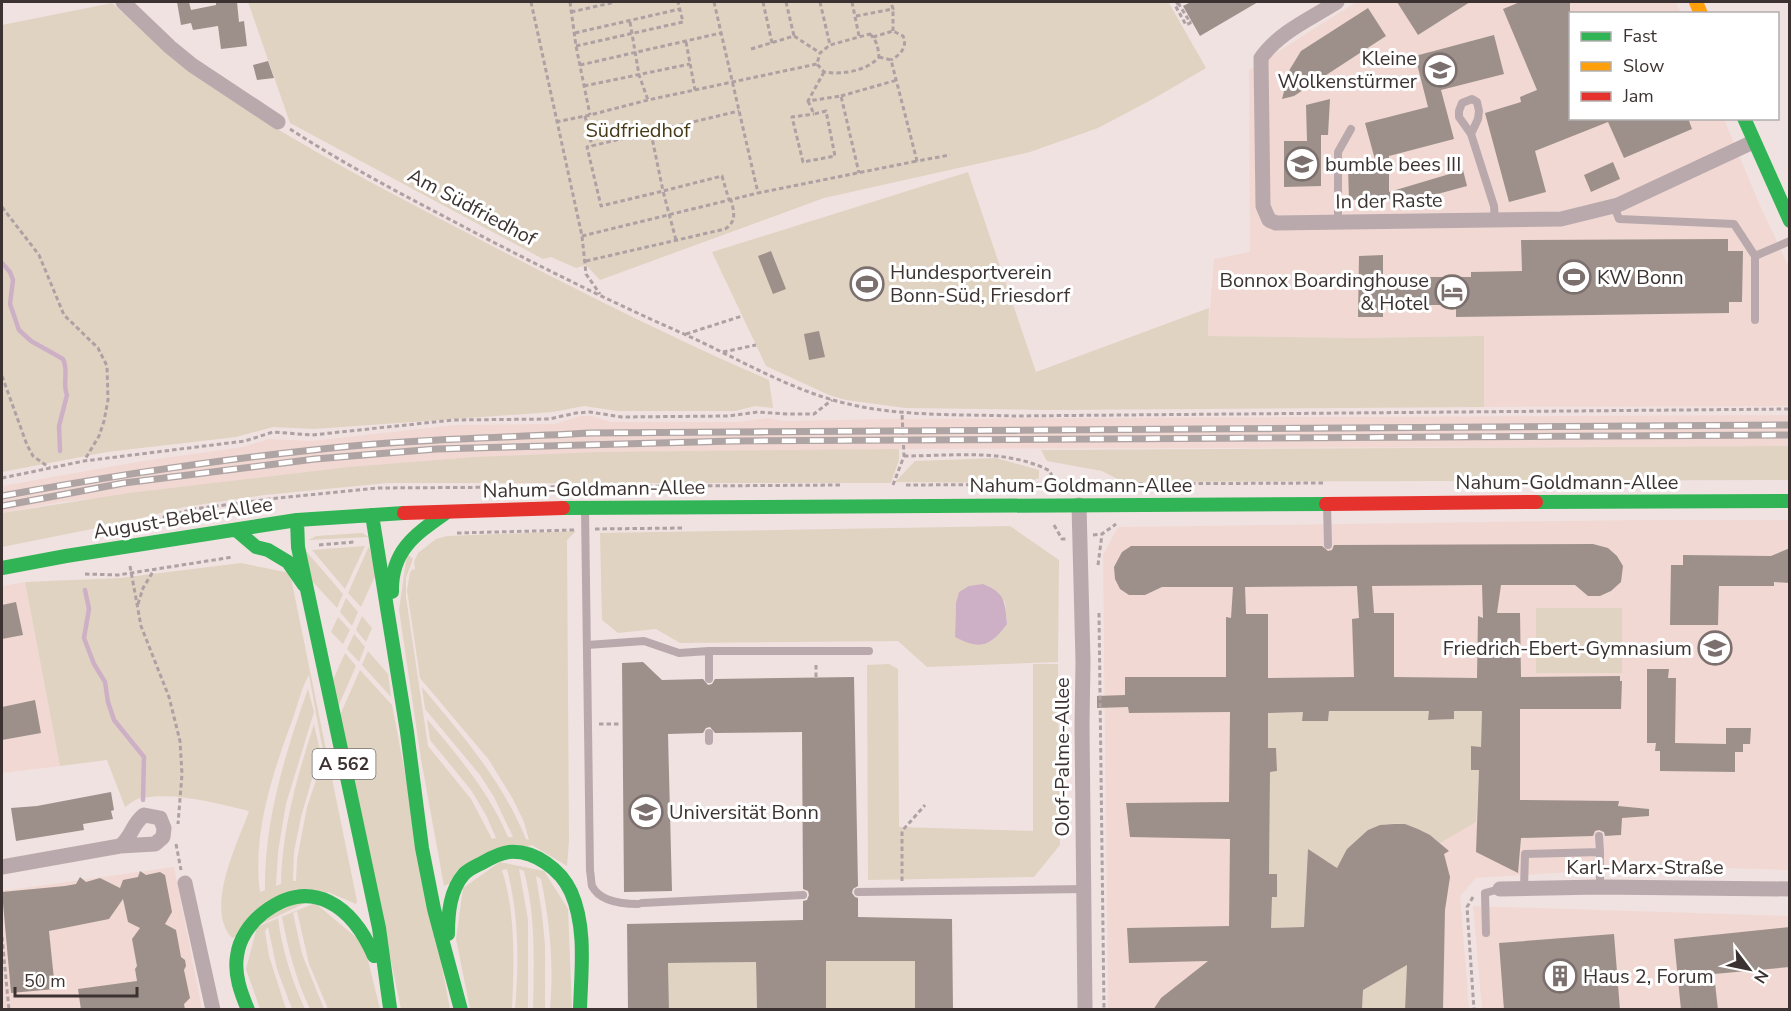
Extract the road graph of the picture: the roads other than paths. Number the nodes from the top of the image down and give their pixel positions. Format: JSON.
{"nodes":[{"id":1,"x":123,"y":2,"type":"edge"},
{"id":2,"x":1337,"y":2,"type":"edge"},
{"id":3,"x":1745,"y":120,"type":"edge"},
{"id":4,"x":278,"y":122,"type":"road end"},
{"id":5,"x":1351,"y":129,"type":"dead end"},
{"id":6,"x":1471,"y":134,"type":"dead end"},
{"id":7,"x":1754,"y":142,"type":"junction"},
{"id":8,"x":1614,"y":206,"type":"junction"},
{"id":9,"x":1495,"y":220,"type":"junction"},
{"id":10,"x":1790,"y":221,"type":"edge"},
{"id":11,"x":1338,"y":223,"type":"junction"},
{"id":12,"x":1790,"y":241,"type":"edge"},
{"id":13,"x":1755,"y":256,"type":"junction"},
{"id":14,"x":1755,"y":320,"type":"dead end"},
{"id":15,"x":1790,"y":501,"type":"edge"},
{"id":16,"x":1327,"y":503,"type":"junction"},
{"id":17,"x":1078,"y":505,"type":"junction"},
{"id":18,"x":585,"y":508,"type":"junction"},
{"id":19,"x":447,"y":512,"type":"junction"},
{"id":20,"x":372,"y":515,"type":"junction"},
{"id":21,"x":297,"y":520,"type":"junction"},
{"id":22,"x":236,"y":530,"type":"junction"},
{"id":23,"x":1328,"y":545,"type":"dead end"},
{"id":24,"x":2,"y":568,"type":"edge"},
{"id":25,"x":307,"y":591,"type":"junction"},
{"id":26,"x":391,"y":624,"type":"junction"},
{"id":27,"x":588,"y":645,"type":"junction"},
{"id":28,"x":709,"y":651,"type":"junction"},
{"id":29,"x":869,"y":651,"type":"dead end"},
{"id":30,"x":709,"y":679,"type":"dead end"},
{"id":31,"x":1599,"y":836,"type":"dead end"},
{"id":32,"x":120,"y":846,"type":"dead end"},
{"id":33,"x":1599,"y":852,"type":"junction"},
{"id":34,"x":2,"y":867,"type":"edge"},
{"id":35,"x":185,"y":883,"type":"road end"},
{"id":36,"x":1600,"y":887,"type":"junction"},
{"id":37,"x":1524,"y":888,"type":"junction"},
{"id":38,"x":1084,"y":889,"type":"junction"},
{"id":39,"x":1500,"y":889,"type":"joint"},
{"id":40,"x":1790,"y":889,"type":"edge"},
{"id":41,"x":858,"y":892,"type":"dead end"},
{"id":42,"x":803,"y":895,"type":"dead end"},
{"id":43,"x":1485,"y":933,"type":"dead end"},
{"id":44,"x":390,"y":1009,"type":"edge"},
{"id":45,"x":213,"y":1010,"type":"edge"},
{"id":46,"x":248,"y":1010,"type":"edge"},
{"id":47,"x":462,"y":1010,"type":"edge"},
{"id":48,"x":580,"y":1010,"type":"edge"},
{"id":49,"x":1085,"y":1010,"type":"edge"}],
"edges":[{"from":1,"to":4,"type":"street"},
{"from":2,"to":11,"type":"street","name":"In der Raste"},
{"from":3,"to":7,"type":"main road"},
{"from":5,"to":11,"type":"lane"},
{"from":6,"to":9,"type":"lane"},
{"from":7,"to":8,"type":"street","name":"In der Raste"},
{"from":7,"to":10,"type":"main road"},
{"from":8,"to":9,"type":"street","name":"In der Raste"},
{"from":8,"to":13,"type":"lane"},
{"from":9,"to":11,"type":"street","name":"In der Raste"},
{"from":12,"to":13,"type":"lane"},
{"from":13,"to":14,"type":"lane"},
{"from":15,"to":16,"type":"main road","name":"Nahum-Goldmann-Allee"},
{"from":16,"to":17,"type":"main road","name":"Nahum-Goldmann-Allee"},
{"from":16,"to":23,"type":"lane"},
{"from":17,"to":18,"type":"main road","name":"Nahum-Goldmann-Allee"},
{"from":17,"to":38,"type":"street","name":"Olof-Palme-Allee"},
{"from":18,"to":19,"type":"main road","name":"Nahum-Goldmann-Allee"},
{"from":18,"to":27,"type":"lane"},
{"from":19,"to":20,"type":"main road","name":"Nahum-Goldmann-Allee"},
{"from":19,"to":26,"type":"main road"},
{"from":20,"to":21,"type":"main road","name":"August-Bebel-Allee"},
{"from":20,"to":26,"type":"main road"},
{"from":21,"to":22,"type":"main road","name":"August-Bebel-Allee"},
{"from":21,"to":25,"type":"main road","number":"A 562"},
{"from":22,"to":24,"type":"main road","name":"August-Bebel-Allee"},
{"from":22,"to":25,"type":"main road"},
{"from":25,"to":44,"type":"main road","number":"A 562"},
{"from":26,"to":47,"type":"main road"},
{"from":27,"to":28,"type":"lane"},
{"from":27,"to":42,"type":"lane"},
{"from":28,"to":29,"type":"lane"},
{"from":28,"to":30,"type":"lane"},
{"from":31,"to":33,"type":"lane"},
{"from":32,"to":34,"type":"street"},
{"from":33,"to":36,"type":"lane"},
{"from":33,"to":37,"type":"lane"},
{"from":35,"to":45,"type":"street"},
{"from":36,"to":37,"type":"street","name":"Karl-Marx-Straße"},
{"from":36,"to":40,"type":"street","name":"Karl-Marx-Straße"},
{"from":37,"to":39,"type":"street","name":"Karl-Marx-Straße"},
{"from":38,"to":41,"type":"lane"},
{"from":38,"to":49,"type":"street","name":"Olof-Palme-Allee"},
{"from":39,"to":43,"type":"lane"},
{"from":44,"to":46,"type":"main road"},
{"from":47,"to":48,"type":"main road"}]}
